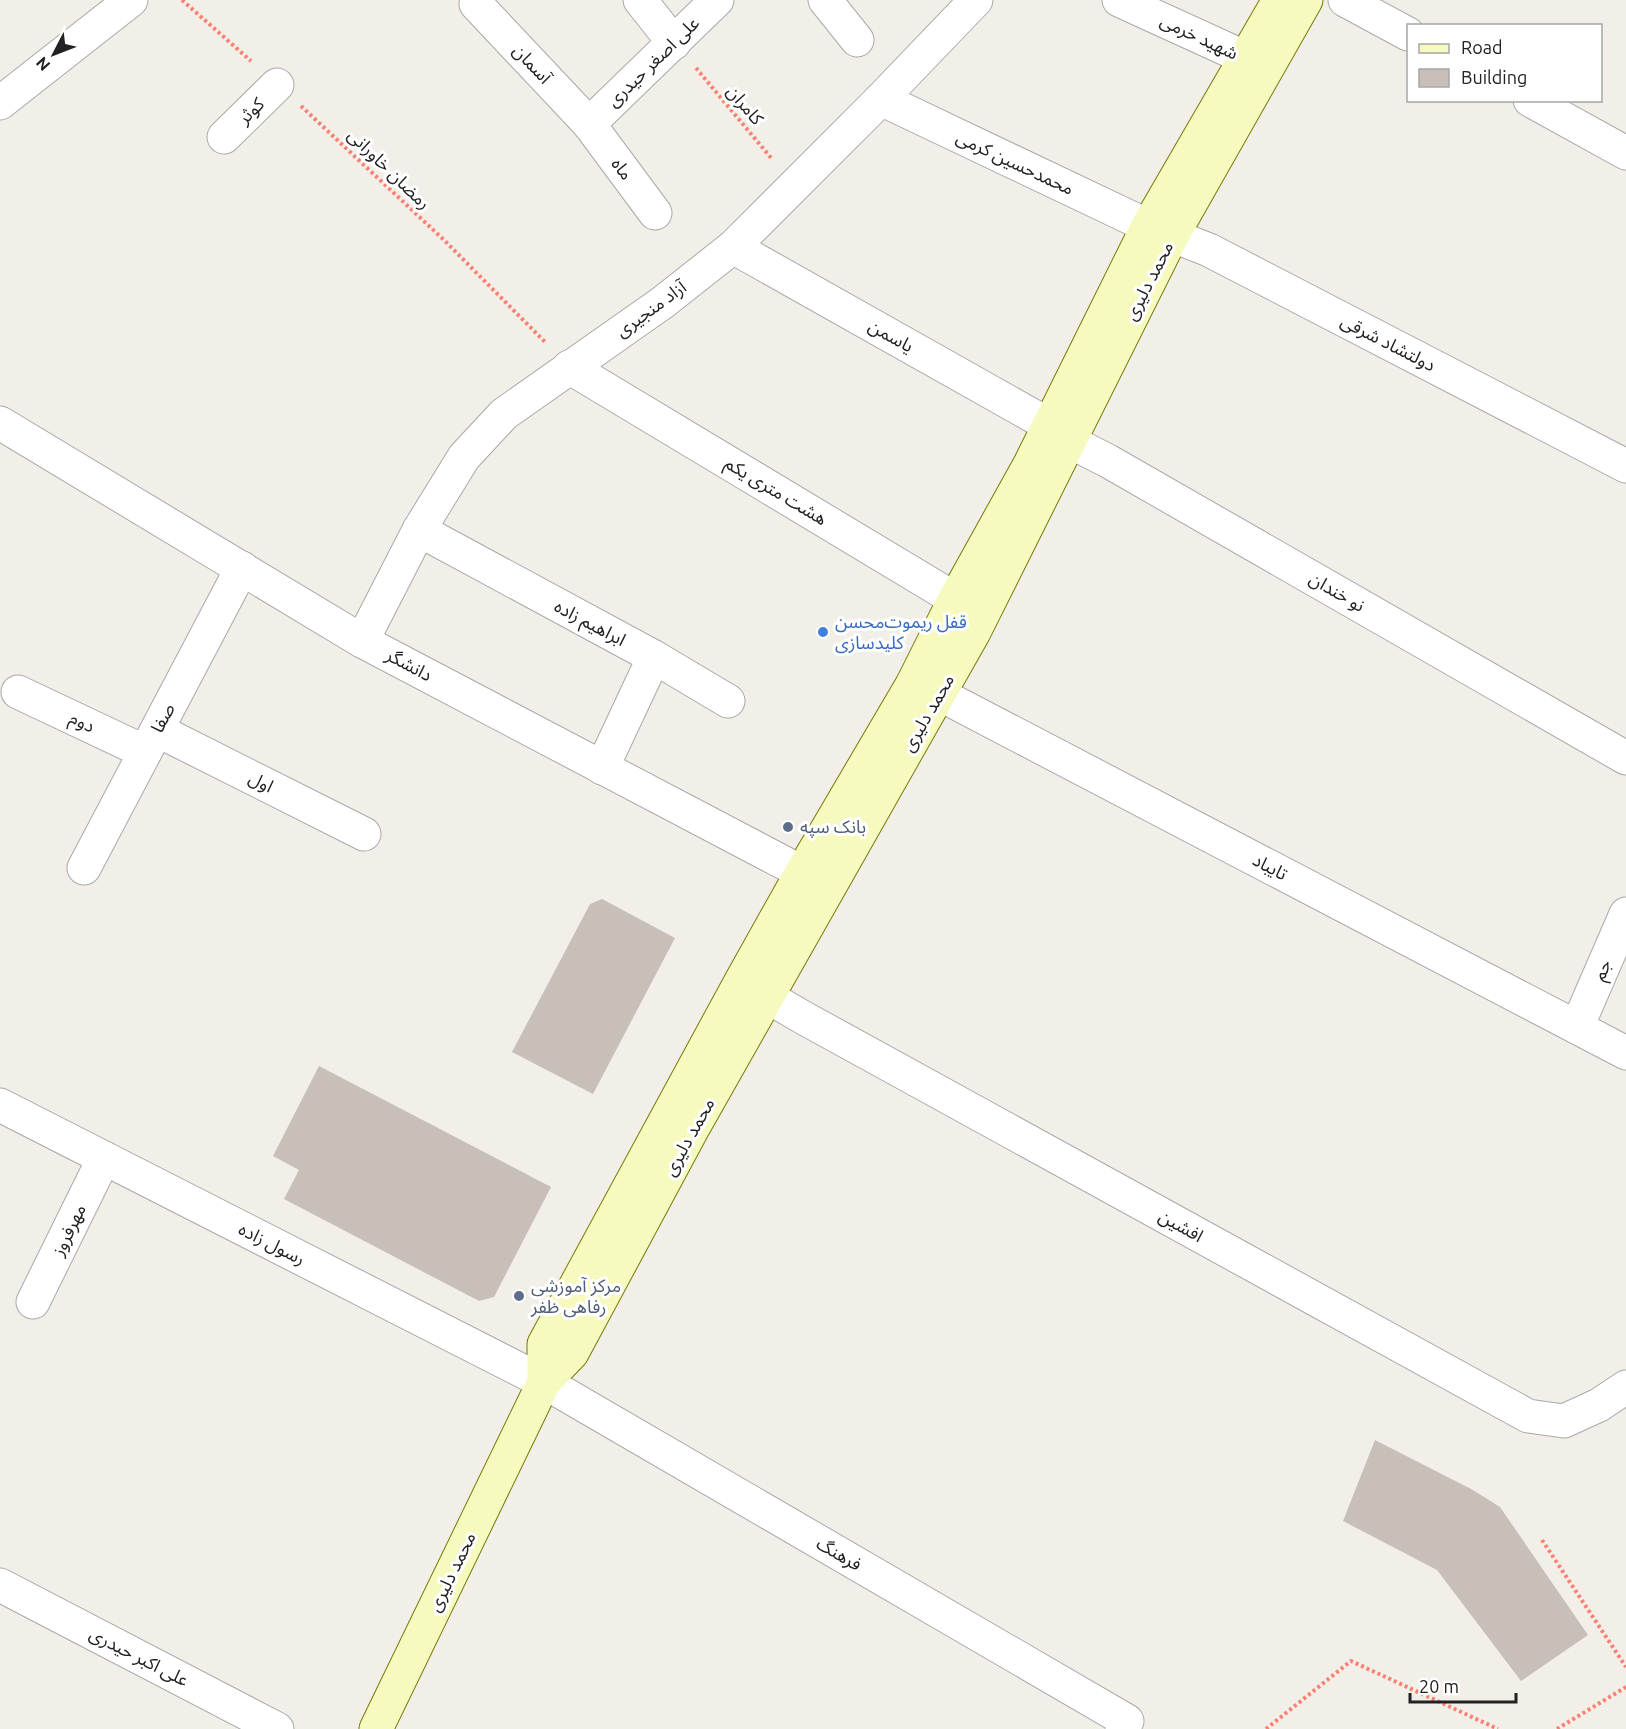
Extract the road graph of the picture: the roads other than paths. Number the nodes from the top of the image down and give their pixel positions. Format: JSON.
{"nodes":[{"id":1,"x":131,"y":0,"type":"edge"},
{"id":2,"x":640,"y":0,"type":"edge"},
{"id":3,"x":717,"y":0,"type":"edge"},
{"id":4,"x":825,"y":0,"type":"edge"},
{"id":5,"x":976,"y":0,"type":"edge"},
{"id":6,"x":1119,"y":0,"type":"edge"},
{"id":7,"x":1280,"y":0,"type":"edge"},
{"id":8,"x":1306,"y":0,"type":"edge"},
{"id":9,"x":1345,"y":0,"type":"edge"},
{"id":10,"x":476,"y":4,"type":"dead end"},
{"id":11,"x":1407,"y":33,"type":"edge"},
{"id":12,"x":857,"y":40,"type":"dead end"},
{"id":13,"x":674,"y":43,"type":"junction"},
{"id":14,"x":1246,"y":58,"type":"junction"},
{"id":15,"x":278,"y":85,"type":"road end"},
{"id":16,"x":881,"y":99,"type":"junction"},
{"id":17,"x":1534,"y":102,"type":"edge"},
{"id":18,"x":0,"y":103,"type":"edge"},
{"id":19,"x":589,"y":124,"type":"junction"},
{"id":20,"x":224,"y":137,"type":"dead end"},
{"id":21,"x":1626,"y":153,"type":"edge"},
{"id":22,"x":655,"y":213,"type":"dead end"},
{"id":23,"x":1160,"y":230,"type":"junction"},
{"id":24,"x":733,"y":247,"type":"junction"},
{"id":25,"x":569,"y":367,"type":"junction"},
{"id":26,"x":0,"y":423,"type":"edge"},
{"id":27,"x":1059,"y":433,"type":"junction"},
{"id":28,"x":1626,"y":466,"type":"edge"},
{"id":29,"x":419,"y":530,"type":"junction"},
{"id":30,"x":242,"y":568,"type":"junction"},
{"id":31,"x":970,"y":606,"type":"junction"},
{"id":32,"x":362,"y":640,"type":"junction"},
{"id":33,"x":654,"y":657,"type":"junction"},
{"id":34,"x":926,"y":688,"type":"junction"},
{"id":35,"x":18,"y":693,"type":"dead end"},
{"id":36,"x":728,"y":701,"type":"dead end"},
{"id":37,"x":151,"y":741,"type":"junction"},
{"id":38,"x":1626,"y":758,"type":"edge"},
{"id":39,"x":602,"y":768,"type":"junction"},
{"id":40,"x":364,"y":834,"type":"dead end"},
{"id":41,"x":84,"y":868,"type":"dead end"},
{"id":42,"x":816,"y":879,"type":"junction"},
{"id":43,"x":1626,"y":914,"type":"edge"},
{"id":44,"x":754,"y":989,"type":"junction"},
{"id":45,"x":1577,"y":1027,"type":"junction"},
{"id":46,"x":1626,"y":1053,"type":"edge"},
{"id":47,"x":0,"y":1105,"type":"edge"},
{"id":48,"x":104,"y":1158,"type":"junction"},
{"id":49,"x":33,"y":1302,"type":"dead end"},
{"id":50,"x":544,"y":1382,"type":"junction"},
{"id":51,"x":1626,"y":1387,"type":"edge"},
{"id":52,"x":0,"y":1585,"type":"edge"},
{"id":53,"x":278,"y":1729,"type":"edge"},
{"id":54,"x":376,"y":1729,"type":"edge"},
{"id":55,"x":1122,"y":1729,"type":"edge"}],
"edges":[{"from":1,"to":18,"type":"street"},
{"from":2,"to":13,"type":"street"},
{"from":3,"to":13,"type":"street","name":"علی اصغر حیدری"},
{"from":4,"to":12,"type":"street"},
{"from":5,"to":16,"type":"street","name":"آزاد منجیری"},
{"from":6,"to":14,"type":"street","name":"شهید خرمی"},
{"from":7,"to":14,"type":"main road","name":"محمد دلیری"},
{"from":8,"to":23,"type":"main road","name":"محمد دلیری"},
{"from":9,"to":11,"type":"street"},
{"from":10,"to":19,"type":"street","name":"آسمان"},
{"from":13,"to":19,"type":"street","name":"علی اصغر حیدری"},
{"from":14,"to":23,"type":"main road","name":"محمد دلیری"},
{"from":15,"to":20,"type":"street","name":"کوثر"},
{"from":16,"to":23,"type":"street","name":"محمدحسین کرمی"},
{"from":16,"to":24,"type":"street","name":"آزاد منجیری"},
{"from":17,"to":21,"type":"street"},
{"from":19,"to":22,"type":"street","name":"ماه"},
{"from":23,"to":27,"type":"main road","name":"محمد دلیری"},
{"from":23,"to":28,"type":"street","name":"دولتشاد شرقی"},
{"from":24,"to":25,"type":"street","name":"آزاد منجیری"},
{"from":24,"to":27,"type":"street","name":"یاسمن"},
{"from":25,"to":29,"type":"street","name":"آزاد منجیری"},
{"from":25,"to":31,"type":"street","name":"هشت متری یکم"},
{"from":26,"to":30,"type":"street","name":"دانشگر"},
{"from":27,"to":31,"type":"main road","name":"محمد دلیری"},
{"from":27,"to":38,"type":"street","name":"نو خندان"},
{"from":29,"to":32,"type":"street","name":"آزاد منجیری"},
{"from":29,"to":33,"type":"street","name":"ابراهیم زاده"},
{"from":30,"to":32,"type":"street","name":"دانشگر"},
{"from":30,"to":37,"type":"street","name":"صفا"},
{"from":31,"to":34,"type":"main road","name":"محمد دلیری"},
{"from":32,"to":39,"type":"street","name":"دانشگر"},
{"from":33,"to":36,"type":"street","name":"ابراهیم زاده"},
{"from":33,"to":39,"type":"street"},
{"from":34,"to":42,"type":"main road","name":"محمد دلیری"},
{"from":34,"to":45,"type":"street","name":"تایباد"},
{"from":35,"to":37,"type":"street","name":"دوم"},
{"from":37,"to":40,"type":"street","name":"اول"},
{"from":37,"to":41,"type":"street","name":"صفا"},
{"from":39,"to":42,"type":"street","name":"دانشگر"},
{"from":42,"to":44,"type":"main road","name":"محمد دلیری"},
{"from":43,"to":45,"type":"street","name":"جم"},
{"from":44,"to":50,"type":"main road","name":"محمد دلیری"},
{"from":44,"to":51,"type":"street","name":"افشین"},
{"from":45,"to":46,"type":"street","name":"تایباد"},
{"from":47,"to":48,"type":"street","name":"رسول زاده"},
{"from":48,"to":49,"type":"street","name":"مهرفروز"},
{"from":48,"to":50,"type":"street","name":"رسول زاده"},
{"from":50,"to":54,"type":"main road","name":"محمد دلیری"},
{"from":50,"to":55,"type":"street","name":"فرهنگ"},
{"from":52,"to":53,"type":"street","name":"علی اکبر حیدری"}]}
